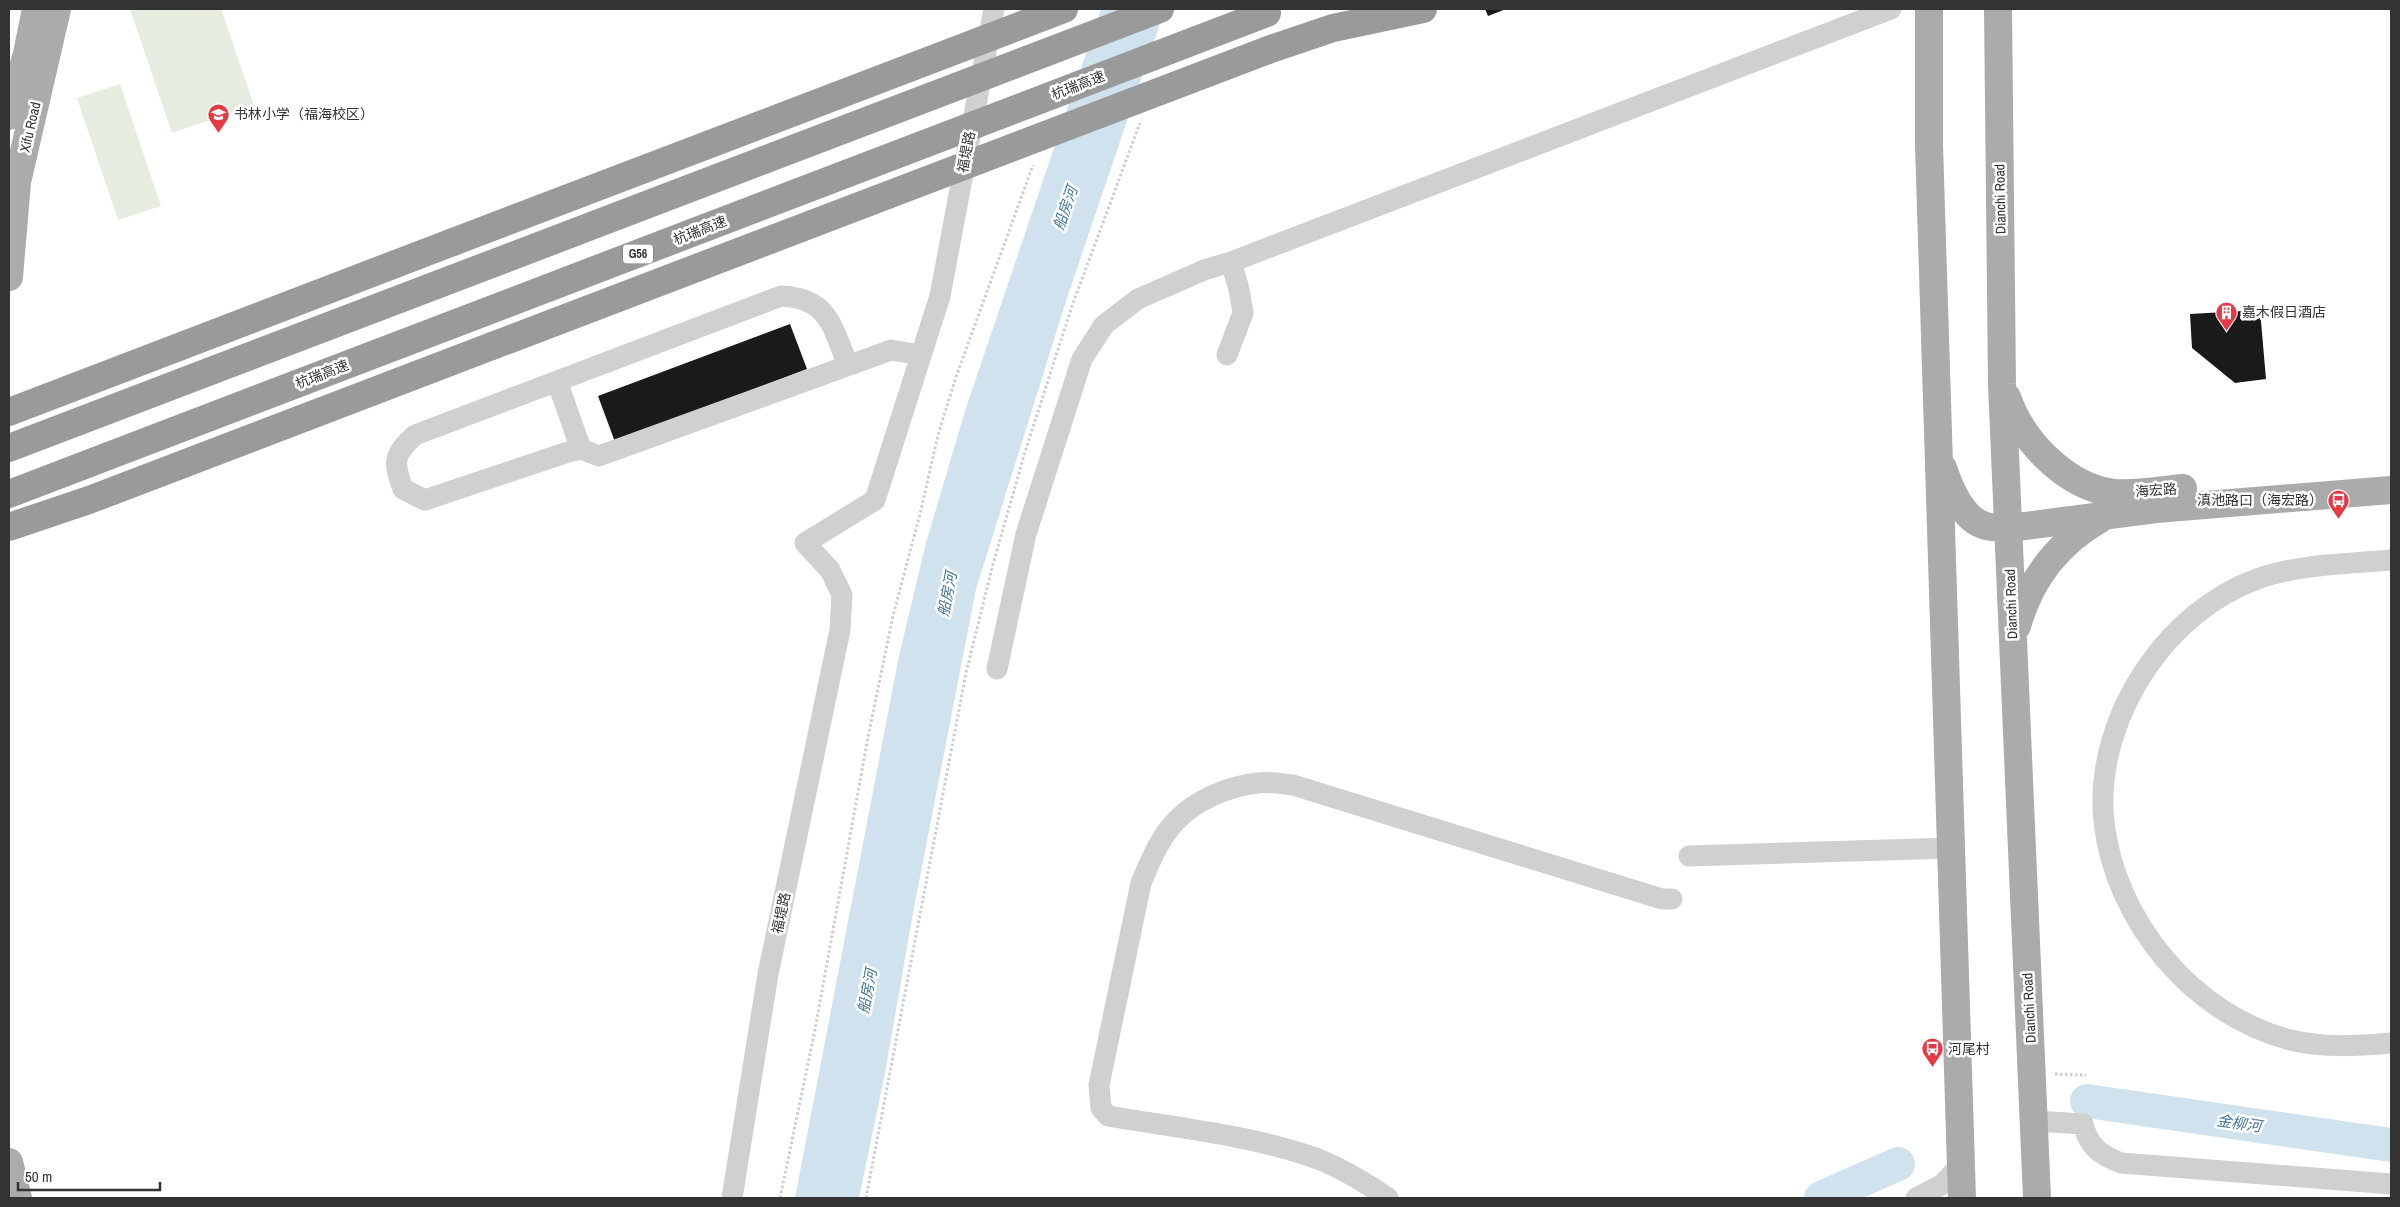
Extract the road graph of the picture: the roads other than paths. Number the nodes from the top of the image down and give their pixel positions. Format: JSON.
{"nodes":[{"id":1,"x":36,"y":9,"type":"edge"},
{"id":2,"x":57,"y":9,"type":"edge"},
{"id":3,"x":994,"y":9,"type":"edge"},
{"id":4,"x":1064,"y":9,"type":"edge"},
{"id":5,"x":1160,"y":9,"type":"edge"},
{"id":6,"x":1423,"y":9,"type":"edge"},
{"id":7,"x":1890,"y":9,"type":"edge"},
{"id":8,"x":1929,"y":9,"type":"edge"},
{"id":9,"x":1998,"y":9,"type":"edge"},
{"id":10,"x":1273,"y":11,"type":"edge"},
{"id":11,"x":9,"y":116,"type":"edge"},
{"id":12,"x":1231,"y":262,"type":"junction"},
{"id":13,"x":9,"y":277,"type":"edge"},
{"id":14,"x":920,"y":355,"type":"junction"},
{"id":15,"x":1227,"y":355,"type":"dead end"},
{"id":16,"x":848,"y":365,"type":"junction"},
{"id":17,"x":557,"y":381,"type":"junction"},
{"id":18,"x":2002,"y":384,"type":"junction"},
{"id":19,"x":9,"y":412,"type":"edge"},
{"id":20,"x":9,"y":448,"type":"edge"},
{"id":21,"x":581,"y":449,"type":"junction"},
{"id":22,"x":1938,"y":455,"type":"junction"},
{"id":23,"x":2391,"y":471,"type":"edge"},
{"id":24,"x":2391,"y":490,"type":"edge"},
{"id":25,"x":9,"y":494,"type":"edge"},
{"id":26,"x":2105,"y":516,"type":"junction"},
{"id":27,"x":9,"y":527,"type":"edge"},
{"id":28,"x":2009,"y":528,"type":"junction"},
{"id":29,"x":2391,"y":560,"type":"edge"},
{"id":30,"x":2013,"y":647,"type":"junction"},
{"id":31,"x":997,"y":669,"type":"dead end"},
{"id":32,"x":1952,"y":848,"type":"junction"},
{"id":33,"x":1689,"y":856,"type":"dead end"},
{"id":34,"x":1672,"y":899,"type":"dead end"},
{"id":35,"x":2391,"y":1043,"type":"edge"},
{"id":36,"x":2034,"y":1121,"type":"junction"},
{"id":37,"x":9,"y":1162,"type":"edge"},
{"id":38,"x":1962,"y":1163,"type":"junction"},
{"id":39,"x":2391,"y":1184,"type":"edge"},
{"id":40,"x":18,"y":1198,"type":"edge"},
{"id":41,"x":732,"y":1198,"type":"edge"},
{"id":42,"x":1388,"y":1198,"type":"edge"},
{"id":43,"x":1916,"y":1198,"type":"edge"},
{"id":44,"x":1962,"y":1198,"type":"edge"},
{"id":45,"x":2038,"y":1198,"type":"edge"}],
"edges":[{"from":1,"to":11,"type":"main road","name":"Xifu Road"},
{"from":2,"to":13,"type":"main road","name":"Xifu Road"},
{"from":3,"to":14,"type":"street","name":"福堤路"},
{"from":4,"to":19,"type":"highway","bridge":true},
{"from":5,"to":20,"type":"highway","bridge":true},
{"from":6,"to":27,"type":"highway","bridge":true},
{"from":7,"to":12,"type":"street"},
{"from":8,"to":22,"type":"main road"},
{"from":9,"to":18,"type":"main road","name":"Dianchi Road"},
{"from":10,"to":25,"type":"highway","name":"杭瑞高速","number":"G56","bridge":true},
{"from":12,"to":15,"type":"street"},
{"from":12,"to":31,"type":"street"},
{"from":14,"to":16,"type":"street"},
{"from":14,"to":41,"type":"street","name":"福堤路"},
{"from":16,"to":17,"type":"street"},
{"from":16,"to":21,"type":"street"},
{"from":17,"to":21,"type":"street"},
{"from":17,"to":21,"type":"street"},
{"from":18,"to":23,"type":"main road","name":"海宏路"},
{"from":18,"to":28,"type":"main road","name":"Dianchi Road"},
{"from":22,"to":28,"type":"main road","name":"海宏路"},
{"from":22,"to":32,"type":"main road"},
{"from":24,"to":26,"type":"main road","name":"海宏路"},
{"from":26,"to":28,"type":"main road","name":"海宏路"},
{"from":26,"to":30,"type":"main road"},
{"from":28,"to":30,"type":"main road","name":"Dianchi Road"},
{"from":29,"to":35,"type":"street"},
{"from":30,"to":36,"type":"main road","name":"Dianchi Road"},
{"from":32,"to":33,"type":"street"},
{"from":32,"to":38,"type":"main road"},
{"from":34,"to":42,"type":"street"},
{"from":36,"to":39,"type":"street"},
{"from":36,"to":45,"type":"main road","name":"Dianchi Road"},
{"from":37,"to":40,"type":"main road"},
{"from":38,"to":43,"type":"street"},
{"from":38,"to":44,"type":"main road"}]}
